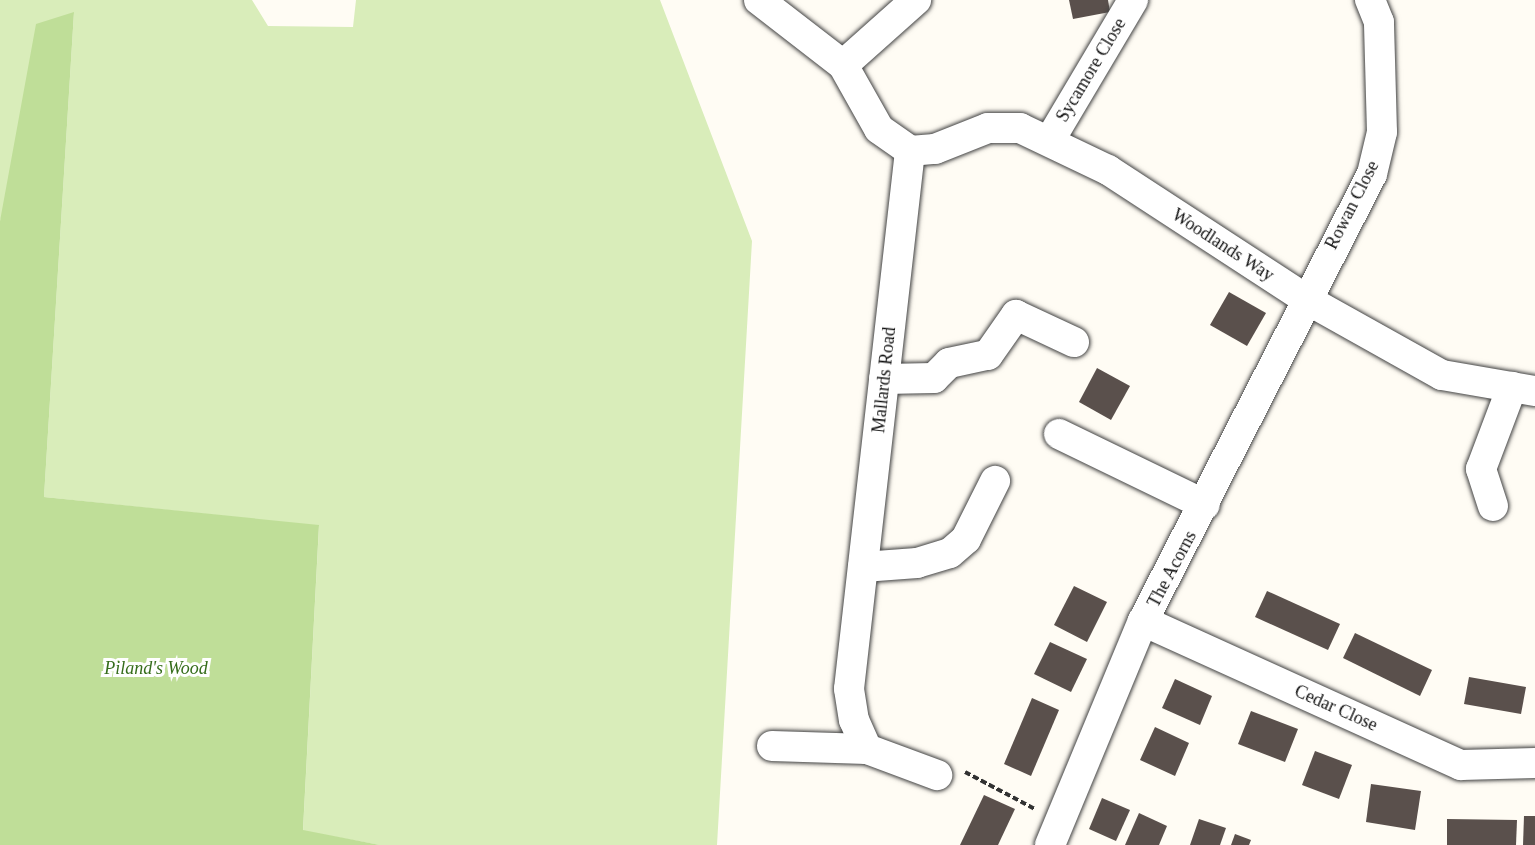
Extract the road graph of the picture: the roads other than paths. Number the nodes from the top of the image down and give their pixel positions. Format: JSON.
{"nodes":[{"id":1,"x":759,"y":0,"type":"edge"},
{"id":2,"x":916,"y":0,"type":"edge"},
{"id":3,"x":1133,"y":0,"type":"edge"},
{"id":4,"x":1370,"y":0,"type":"edge"},
{"id":5,"x":843,"y":65,"type":"junction"},
{"id":6,"x":1050,"y":140,"type":"junction"},
{"id":7,"x":910,"y":151,"type":"junction"},
{"id":8,"x":1304,"y":298,"type":"junction"},
{"id":9,"x":1074,"y":342,"type":"dead end"},
{"id":10,"x":884,"y":379,"type":"junction"},
{"id":11,"x":1524,"y":389,"type":"edge"},
{"id":12,"x":1059,"y":434,"type":"dead end"},
{"id":13,"x":996,"y":481,"type":"dead end"},
{"id":14,"x":1205,"y":505,"type":"junction"},
{"id":15,"x":1493,"y":506,"type":"dead end"},
{"id":16,"x":863,"y":567,"type":"junction"},
{"id":17,"x":1143,"y":621,"type":"junction"},
{"id":18,"x":772,"y":746,"type":"dead end"},
{"id":19,"x":867,"y":748,"type":"junction"},
{"id":20,"x":1535,"y":763,"type":"edge"},
{"id":21,"x":937,"y":775,"type":"road end"},
{"id":22,"x":1055,"y":834,"type":"edge"}],
"edges":[{"from":1,"to":5,"type":"street"},
{"from":2,"to":5,"type":"street"},
{"from":3,"to":6,"type":"street","name":"Sycamore Close"},
{"from":4,"to":8,"type":"street","name":"Rowan Close"},
{"from":5,"to":7,"type":"street"},
{"from":6,"to":7,"type":"street","name":"Woodlands Way"},
{"from":6,"to":8,"type":"street","name":"Woodlands Way"},
{"from":7,"to":10,"type":"street","name":"Mallards Road"},
{"from":8,"to":11,"type":"street","name":"Woodlands Way"},
{"from":8,"to":14,"type":"street","name":"The Acorns"},
{"from":9,"to":10,"type":"street"},
{"from":10,"to":16,"type":"street","name":"Mallards Road"},
{"from":11,"to":15,"type":"street"},
{"from":12,"to":14,"type":"street"},
{"from":13,"to":16,"type":"street"},
{"from":14,"to":17,"type":"street","name":"The Acorns"},
{"from":16,"to":19,"type":"street","name":"Mallards Road"},
{"from":17,"to":20,"type":"street","name":"Cedar Close"},
{"from":17,"to":22,"type":"street","name":"The Acorns"},
{"from":18,"to":19,"type":"street"},
{"from":19,"to":21,"type":"street"}]}
